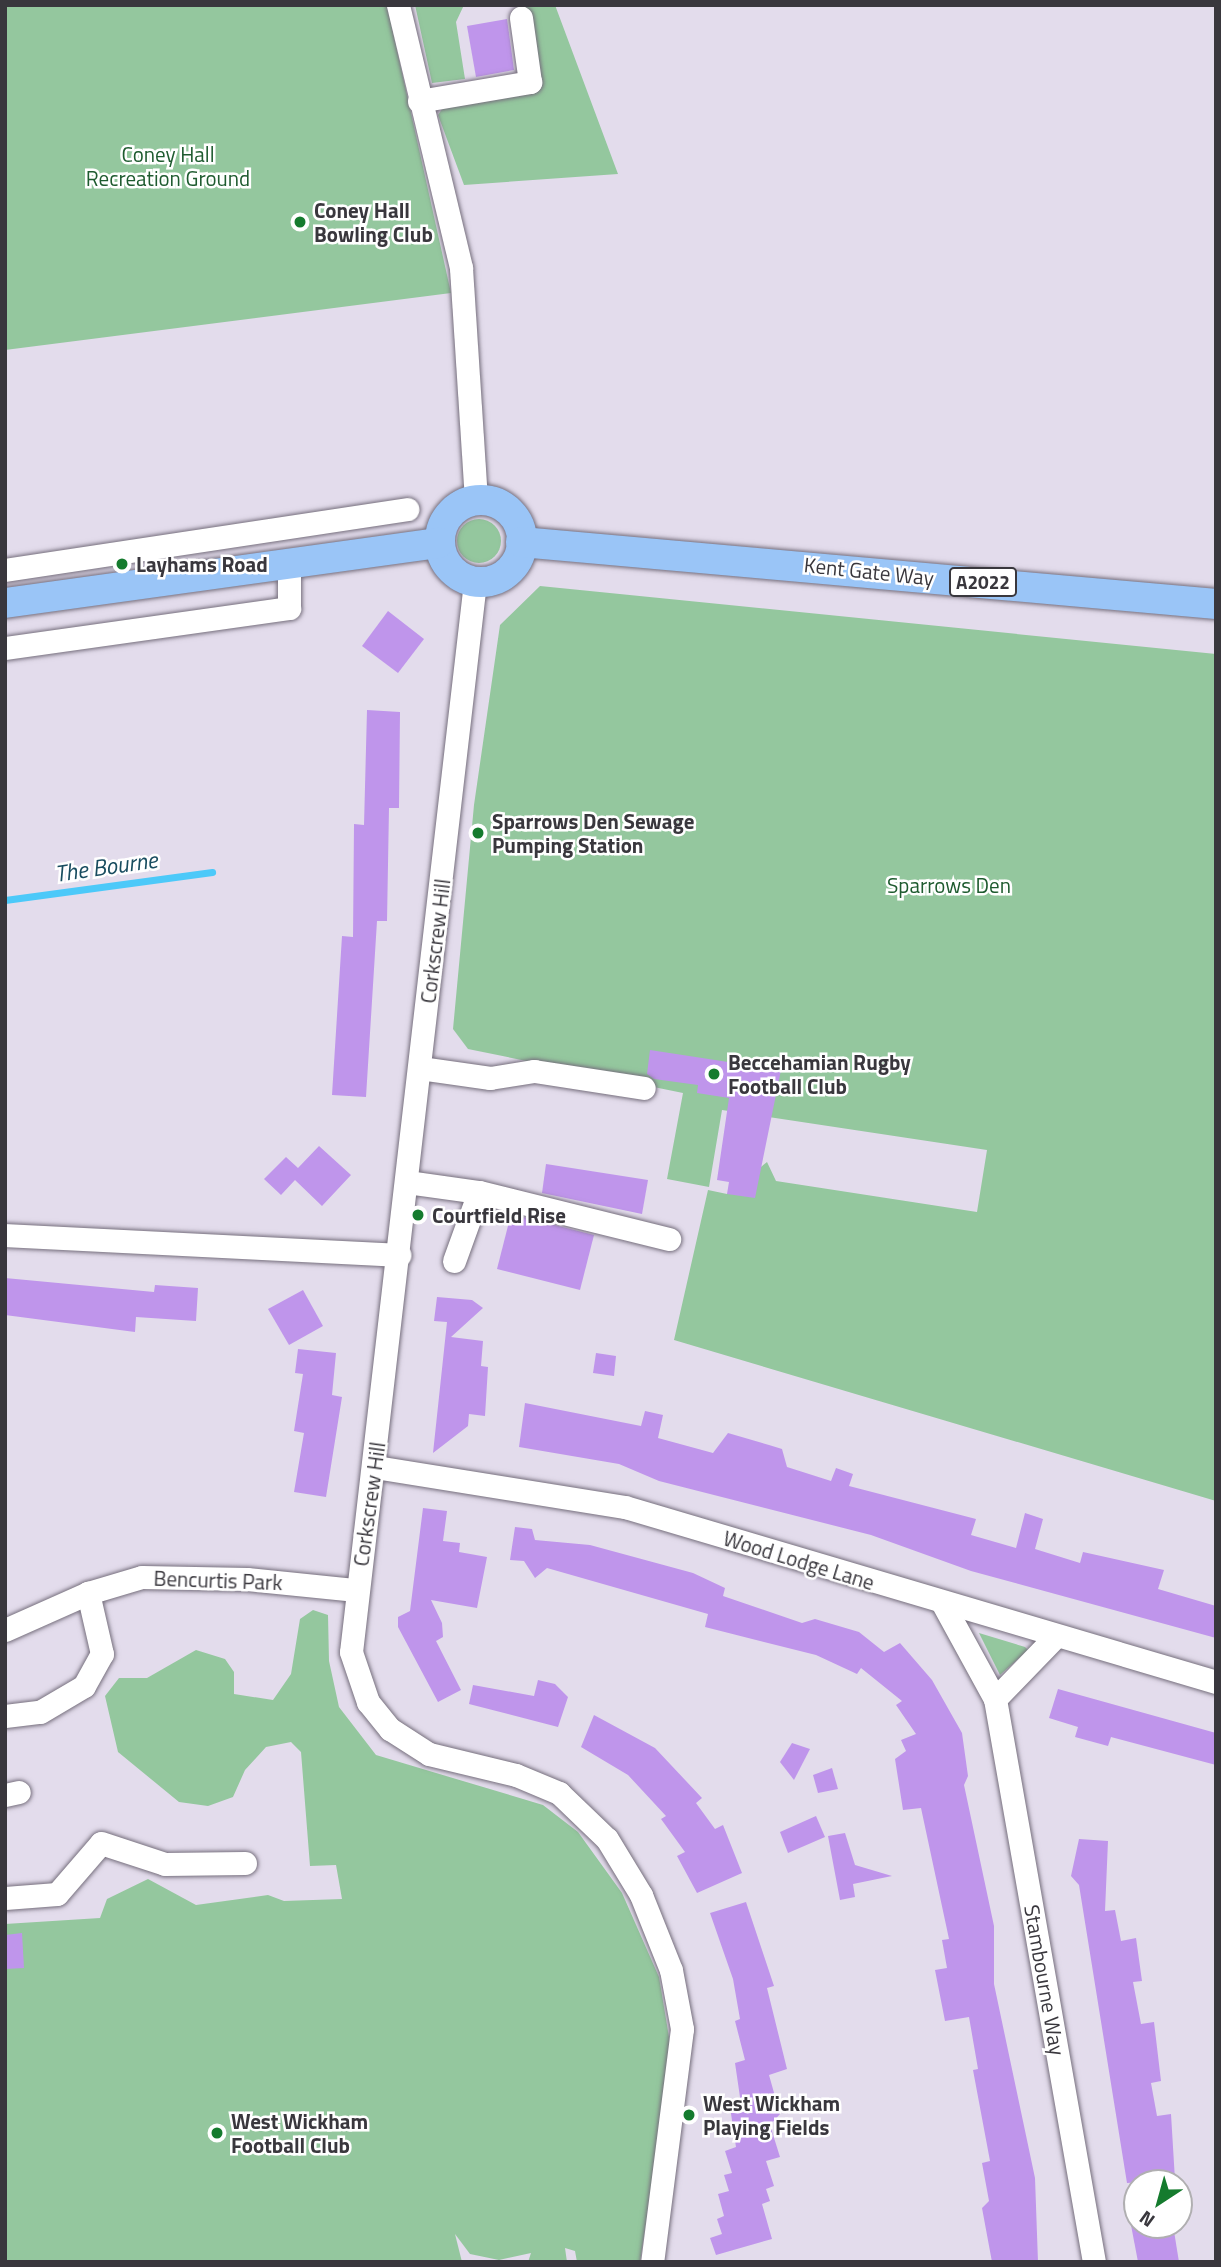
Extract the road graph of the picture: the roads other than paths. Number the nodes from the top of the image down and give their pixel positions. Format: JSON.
{"nodes":[{"id":1,"x":398,"y":5,"type":"edge"},
{"id":2,"x":521,"y":18,"type":"dead end"},
{"id":3,"x":419,"y":101,"type":"junction"},
{"id":4,"x":476,"y":500,"type":"junction"},
{"id":5,"x":407,"y":509,"type":"dead end"},
{"id":6,"x":371,"y":516,"type":"junction"},
{"id":7,"x":521,"y":542,"type":"junction"},
{"id":8,"x":439,"y":543,"type":"junction"},
{"id":9,"x":374,"y":548,"type":"junction"},
{"id":10,"x":5,"y":570,"type":"edge"},
{"id":11,"x":290,"y":571,"type":"junction"},
{"id":12,"x":475,"y":582,"type":"junction"},
{"id":13,"x":5,"y":603,"type":"edge"},
{"id":14,"x":1216,"y":604,"type":"edge"},
{"id":15,"x":5,"y":648,"type":"edge"},
{"id":16,"x":420,"y":1068,"type":"junction"},
{"id":17,"x":643,"y":1088,"type":"dead end"},
{"id":18,"x":407,"y":1182,"type":"junction"},
{"id":19,"x":479,"y":1192,"type":"junction"},
{"id":20,"x":5,"y":1235,"type":"edge"},
{"id":21,"x":669,"y":1239,"type":"dead end"},
{"id":22,"x":399,"y":1255,"type":"junction"},
{"id":23,"x":454,"y":1261,"type":"dead end"},
{"id":24,"x":375,"y":1467,"type":"junction"},
{"id":25,"x":356,"y":1590,"type":"junction"},
{"id":26,"x":88,"y":1593,"type":"junction"},
{"id":27,"x":943,"y":1604,"type":"junction"},
{"id":28,"x":5,"y":1630,"type":"edge"},
{"id":29,"x":1056,"y":1636,"type":"junction"},
{"id":30,"x":1216,"y":1682,"type":"edge"},
{"id":31,"x":995,"y":1699,"type":"junction"},
{"id":32,"x":5,"y":1716,"type":"edge"},
{"id":33,"x":245,"y":1863,"type":"dead end"},
{"id":34,"x":5,"y":1898,"type":"edge"},
{"id":35,"x":652,"y":2262,"type":"edge"},
{"id":36,"x":1094,"y":2262,"type":"edge"}],
"edges":[{"from":1,"to":3,"type":"street"},
{"from":2,"to":3,"type":"street"},
{"from":3,"to":4,"type":"street"},
{"from":4,"to":7,"type":"main road"},
{"from":4,"to":8,"type":"main road"},
{"from":5,"to":6,"type":"street"},
{"from":6,"to":9,"type":"street"},
{"from":6,"to":10,"type":"street"},
{"from":7,"to":12,"type":"main road"},
{"from":7,"to":14,"type":"main road","name":"Kent Gate Way","number":"A2022"},
{"from":8,"to":9,"type":"main road"},
{"from":8,"to":12,"type":"main road"},
{"from":9,"to":11,"type":"main road"},
{"from":11,"to":13,"type":"main road"},
{"from":11,"to":15,"type":"street"},
{"from":12,"to":16,"type":"street","name":"Corkscrew Hill"},
{"from":16,"to":17,"type":"street"},
{"from":16,"to":18,"type":"street","name":"Corkscrew Hill"},
{"from":18,"to":19,"type":"street"},
{"from":18,"to":22,"type":"street","name":"Corkscrew Hill"},
{"from":19,"to":21,"type":"street"},
{"from":19,"to":23,"type":"street"},
{"from":20,"to":22,"type":"street"},
{"from":22,"to":24,"type":"street","name":"Corkscrew Hill"},
{"from":24,"to":25,"type":"street","name":"Corkscrew Hill"},
{"from":24,"to":27,"type":"street","name":"Wood Lodge Lane"},
{"from":25,"to":26,"type":"street","name":"Bencurtis Park"},
{"from":25,"to":35,"type":"street","name":"Corkscrew Hill"},
{"from":26,"to":28,"type":"street","name":"Bencurtis Park"},
{"from":26,"to":32,"type":"street"},
{"from":27,"to":29,"type":"street","name":"Wood Lodge Lane"},
{"from":27,"to":31,"type":"street","name":"Stambourne Way"},
{"from":29,"to":30,"type":"street","name":"Wood Lodge Lane"},
{"from":29,"to":31,"type":"street"},
{"from":31,"to":36,"type":"street","name":"Stambourne Way"},
{"from":33,"to":34,"type":"street"}]}
